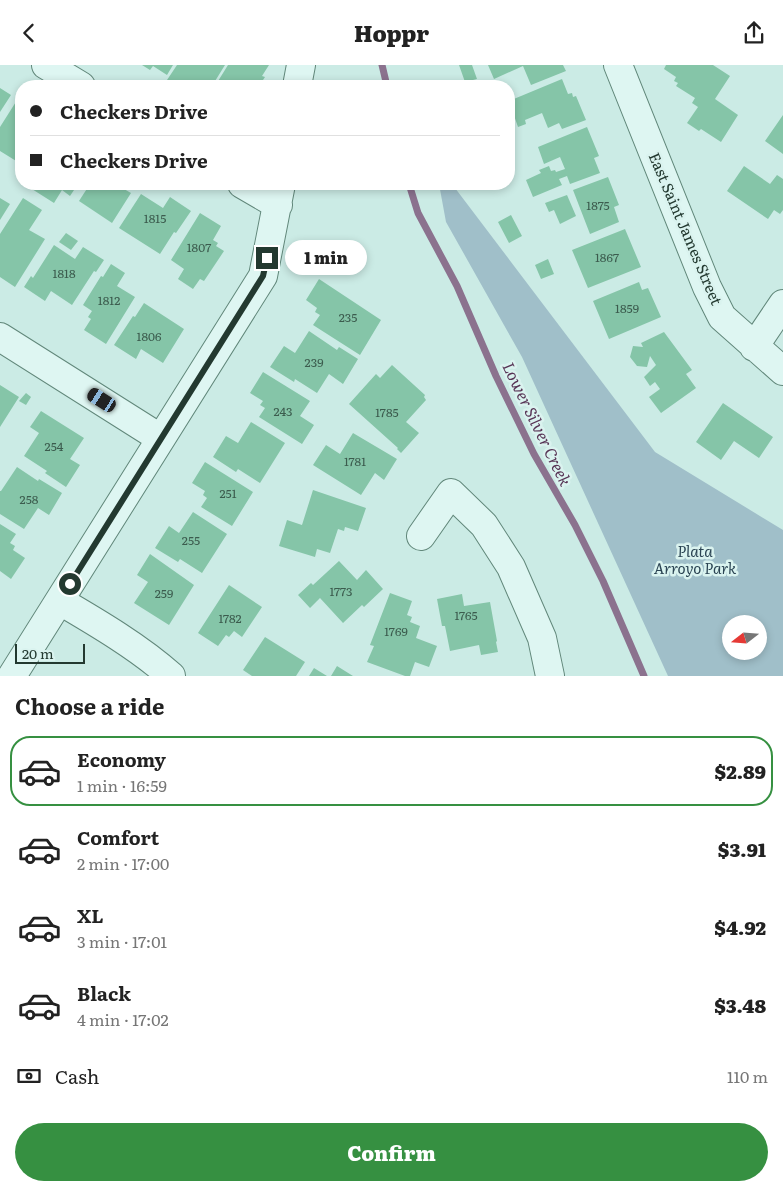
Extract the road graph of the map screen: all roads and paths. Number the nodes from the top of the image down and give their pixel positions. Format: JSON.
{"nodes":[{"id":1,"x":46,"y":65,"type":"edge"},
{"id":2,"x":301,"y":65,"type":"edge"},
{"id":3,"x":618,"y":65,"type":"edge"},
{"id":4,"x":71,"y":80,"type":"edge"},
{"id":5,"x":298,"y":80,"type":"edge"},
{"id":6,"x":263,"y":190,"type":"edge"},
{"id":7,"x":280,"y":195,"type":"edge"},
{"id":8,"x":783,"y":304,"type":"edge"},
{"id":9,"x":0,"y":337,"type":"edge"},
{"id":10,"x":754,"y":347,"type":"junction"},
{"id":11,"x":783,"y":371,"type":"edge"},
{"id":12,"x":160,"y":438,"type":"junction"},
{"id":13,"x":421,"y":536,"type":"dead end"},
{"id":14,"x":60,"y":601,"type":"junction"},
{"id":15,"x":12,"y":676,"type":"edge"},
{"id":16,"x":171,"y":676,"type":"edge"},
{"id":17,"x":550,"y":676,"type":"edge"}],
"edges":[{"from":1,"to":4,"type":"street"},
{"from":2,"to":5,"type":"street"},
{"from":3,"to":10,"type":"street","name":"East Saint James Street"},
{"from":6,"to":7,"type":"street"},
{"from":7,"to":12,"type":"street"},
{"from":8,"to":10,"type":"street"},
{"from":9,"to":12,"type":"street"},
{"from":10,"to":11,"type":"street","name":"East Saint James Street"},
{"from":12,"to":14,"type":"street"},
{"from":13,"to":17,"type":"street"},
{"from":14,"to":15,"type":"street"},
{"from":14,"to":16,"type":"street"}]}
